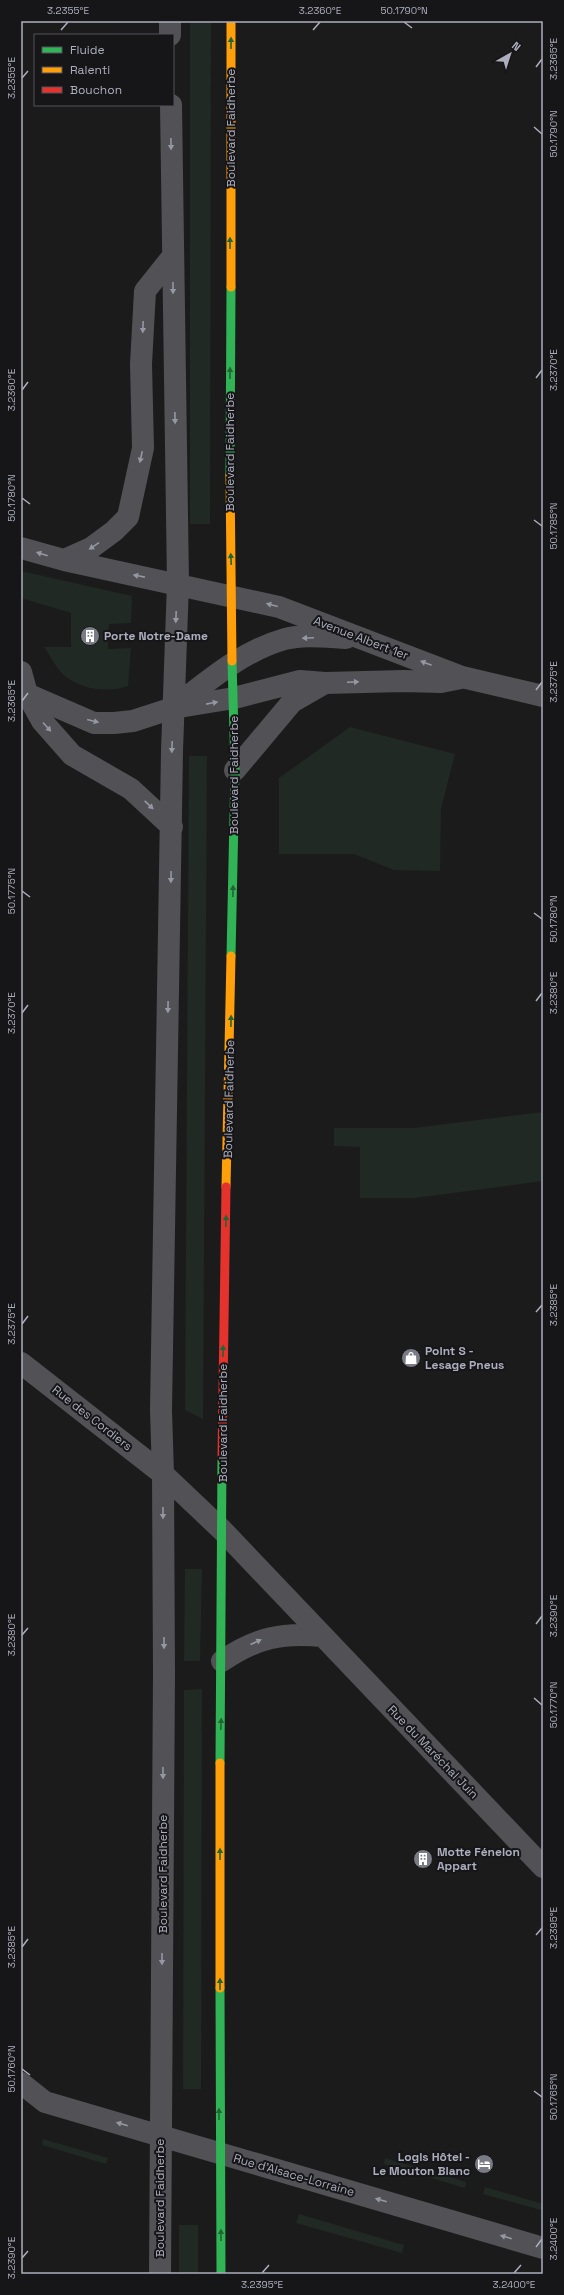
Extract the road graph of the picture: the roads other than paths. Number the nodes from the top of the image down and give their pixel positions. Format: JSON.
{"nodes":[{"id":1,"x":170,"y":21,"type":"edge"},
{"id":2,"x":231,"y":21,"type":"edge"},
{"id":3,"x":170,"y":34,"type":"edge"},
{"id":4,"x":171,"y":106,"type":"edge"},
{"id":5,"x":173,"y":256,"type":"junction"},
{"id":6,"x":21,"y":548,"type":"edge"},
{"id":7,"x":64,"y":560,"type":"junction"},
{"id":8,"x":178,"y":583,"type":"junction"},
{"id":9,"x":233,"y":598,"type":"junction"},
{"id":10,"x":361,"y":638,"type":"junction"},
{"id":11,"x":233,"y":662,"type":"junction"},
{"id":12,"x":21,"y":672,"type":"edge"},
{"id":13,"x":462,"y":677,"type":"junction"},
{"id":14,"x":325,"y":683,"type":"junction"},
{"id":15,"x":27,"y":694,"type":"junction"},
{"id":16,"x":543,"y":696,"type":"edge"},
{"id":17,"x":234,"y":698,"type":"junction"},
{"id":18,"x":173,"y":708,"type":"junction"},
{"id":19,"x":235,"y":770,"type":"junction"},
{"id":20,"x":172,"y":827,"type":"junction"},
{"id":21,"x":21,"y":1363,"type":"edge"},
{"id":22,"x":163,"y":1474,"type":"junction"},
{"id":23,"x":222,"y":1530,"type":"junction"},
{"id":24,"x":322,"y":1636,"type":"junction"},
{"id":25,"x":222,"y":1661,"type":"junction"},
{"id":26,"x":543,"y":1868,"type":"edge"},
{"id":27,"x":21,"y":2083,"type":"edge"},
{"id":28,"x":45,"y":2102,"type":"junction"},
{"id":29,"x":21,"y":2104,"type":"edge"},
{"id":30,"x":159,"y":2135,"type":"junction"},
{"id":31,"x":219,"y":2153,"type":"junction"},
{"id":32,"x":543,"y":2248,"type":"edge"},
{"id":33,"x":160,"y":2274,"type":"edge"},
{"id":34,"x":221,"y":2274,"type":"edge"}],
"edges":[{"from":1,"to":3,"type":"street"},
{"from":9,"to":2,"type":"street","name":"Boulevard Faidherbe","one_way":true},
{"from":4,"to":5,"type":"street","name":"Boulevard Faidherbe","one_way":true},
{"from":5,"to":7,"type":"street","one_way":true},
{"from":5,"to":8,"type":"street","name":"Boulevard Faidherbe","one_way":true},
{"from":7,"to":6,"type":"street","name":"Avenue Albert 1er","one_way":true},
{"from":8,"to":7,"type":"street","name":"Avenue Albert 1er","one_way":true},
{"from":8,"to":9,"type":"street","name":"Avenue Albert 1er"},
{"from":8,"to":18,"type":"street","name":"Boulevard Faidherbe","one_way":true},
{"from":10,"to":9,"type":"street","name":"Avenue Albert 1er","one_way":true},
{"from":9,"to":11,"type":"street","name":"Boulevard Faidherbe"},
{"from":10,"to":11,"type":"street","one_way":true},
{"from":13,"to":10,"type":"street","name":"Avenue Albert 1er","one_way":true},
{"from":11,"to":17,"type":"street","name":"Boulevard Faidherbe"},
{"from":11,"to":18,"type":"street"},
{"from":12,"to":15,"type":"street"},
{"from":14,"to":13,"type":"street","one_way":true},
{"from":13,"to":16,"type":"street","name":"Avenue Albert 1er"},
{"from":14,"to":17,"type":"street"},
{"from":14,"to":19,"type":"street"},
{"from":15,"to":18,"type":"street","one_way":true},
{"from":15,"to":20,"type":"street","one_way":true},
{"from":18,"to":17,"type":"street","one_way":true},
{"from":17,"to":19,"type":"street","name":"Boulevard Faidherbe"},
{"from":18,"to":20,"type":"street","name":"Boulevard Faidherbe","one_way":true},
{"from":23,"to":19,"type":"street","name":"Boulevard Faidherbe","one_way":true},
{"from":20,"to":22,"type":"street","name":"Boulevard Faidherbe","one_way":true},
{"from":21,"to":22,"type":"street","name":"Rue des Cordiers"},
{"from":22,"to":23,"type":"street"},
{"from":22,"to":30,"type":"street","name":"Boulevard Faidherbe","one_way":true},
{"from":23,"to":24,"type":"street","name":"Rue du Maréchal Juin"},
{"from":23,"to":25,"type":"street","name":"Boulevard Faidherbe"},
{"from":25,"to":24,"type":"street","one_way":true},
{"from":24,"to":26,"type":"street","name":"Rue du Maréchal Juin"},
{"from":31,"to":25,"type":"street","name":"Boulevard Faidherbe","one_way":true},
{"from":27,"to":28,"type":"street","name":"Rue d'Alsace-Lorraine"},
{"from":28,"to":29,"type":"street","name":"Rue d'Alsace-Lorraine"},
{"from":30,"to":28,"type":"street","name":"Rue d'Alsace-Lorraine","one_way":true},
{"from":30,"to":31,"type":"street","name":"Rue d'Alsace-Lorraine"},
{"from":30,"to":33,"type":"street","name":"Boulevard Faidherbe"},
{"from":32,"to":31,"type":"street","name":"Rue d'Alsace-Lorraine","one_way":true},
{"from":34,"to":31,"type":"street","name":"Boulevard Faidherbe","one_way":true}]}
